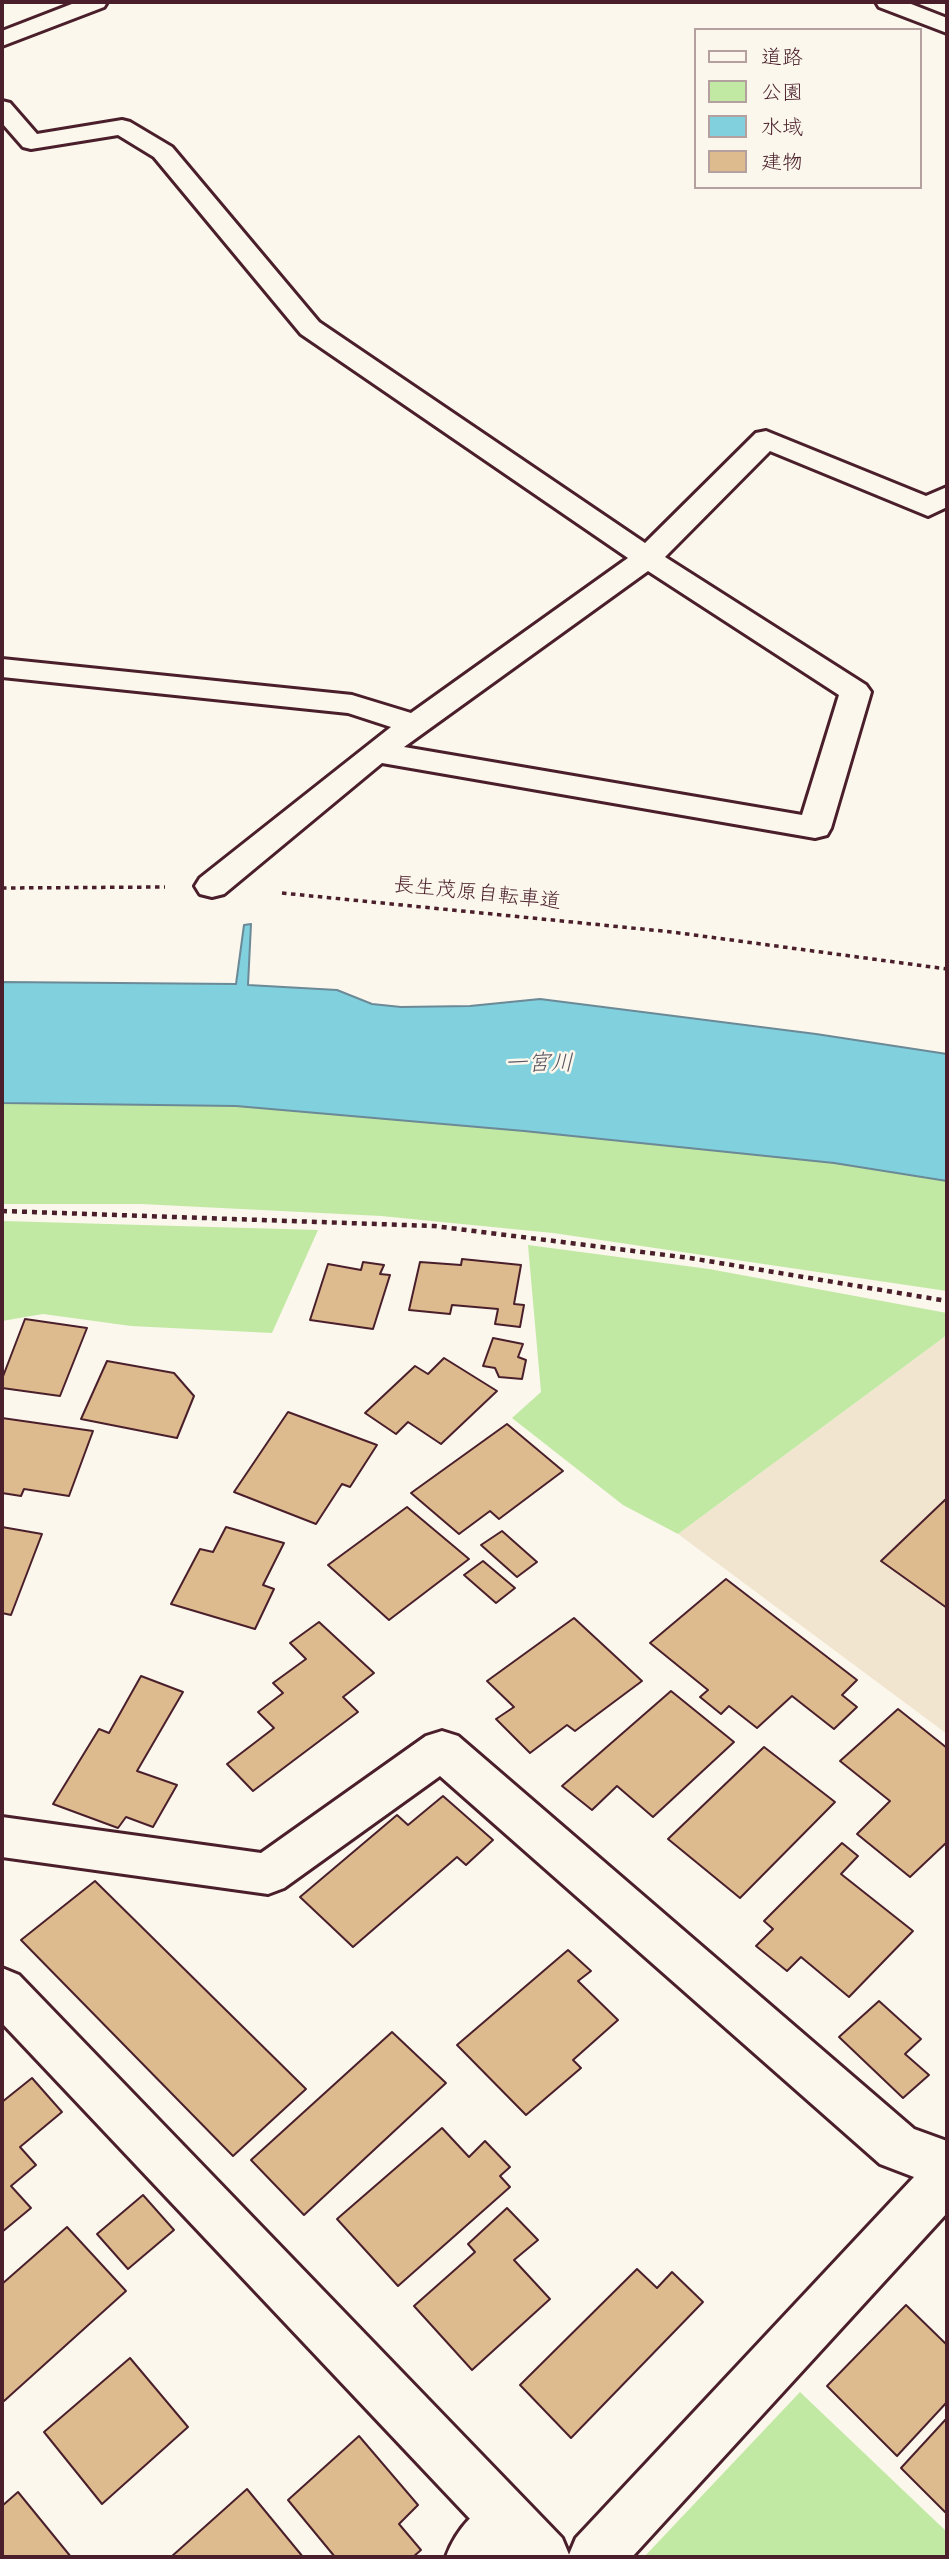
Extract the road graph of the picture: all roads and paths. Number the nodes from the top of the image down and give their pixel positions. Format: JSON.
{"nodes":[{"id":1,"x":96,"y":2,"type":"edge"},
{"id":2,"x":887,"y":2,"type":"edge"},
{"id":3,"x":947,"y":26,"type":"edge"},
{"id":4,"x":2,"y":39,"type":"edge"},
{"id":5,"x":2,"y":108,"type":"edge"},
{"id":6,"x":947,"y":495,"type":"edge"},
{"id":7,"x":647,"y":558,"type":"junction"},
{"id":8,"x":2,"y":668,"type":"edge"},
{"id":9,"x":414,"y":724,"type":"junction"},
{"id":10,"x":376,"y":752,"type":"junction"},
{"id":11,"x":212,"y":886,"type":"junction"},
{"id":12,"x":2,"y":888,"type":"edge"},
{"id":13,"x":947,"y":969,"type":"edge"},
{"id":14,"x":2,"y":1211,"type":"edge"},
{"id":15,"x":947,"y":1301,"type":"edge"},
{"id":16,"x":2,"y":1837,"type":"edge"},
{"id":17,"x":2,"y":1990,"type":"edge"},
{"id":18,"x":947,"y":2165,"type":"edge"},
{"id":19,"x":947,"y":2177,"type":"edge"},
{"id":20,"x":507,"y":2545,"type":"edge"},
{"id":21,"x":595,"y":2557,"type":"edge"}],
"edges":[{"from":1,"to":4,"type":"street"},
{"from":2,"to":3,"type":"street"},
{"from":5,"to":7,"type":"street"},
{"from":6,"to":7,"type":"street"},
{"from":7,"to":9,"type":"street"},
{"from":7,"to":10,"type":"street"},
{"from":8,"to":9,"type":"street"},
{"from":9,"to":10,"type":"street"},
{"from":10,"to":11,"type":"street"},
{"from":11,"to":12,"type":"path","name":"長生茂原自転車道"},
{"from":11,"to":13,"type":"path","name":"長生茂原自転車道"},
{"from":14,"to":15,"type":"path"},
{"from":16,"to":18,"type":"street"},
{"from":17,"to":20,"type":"street"},
{"from":19,"to":21,"type":"street"}]}
